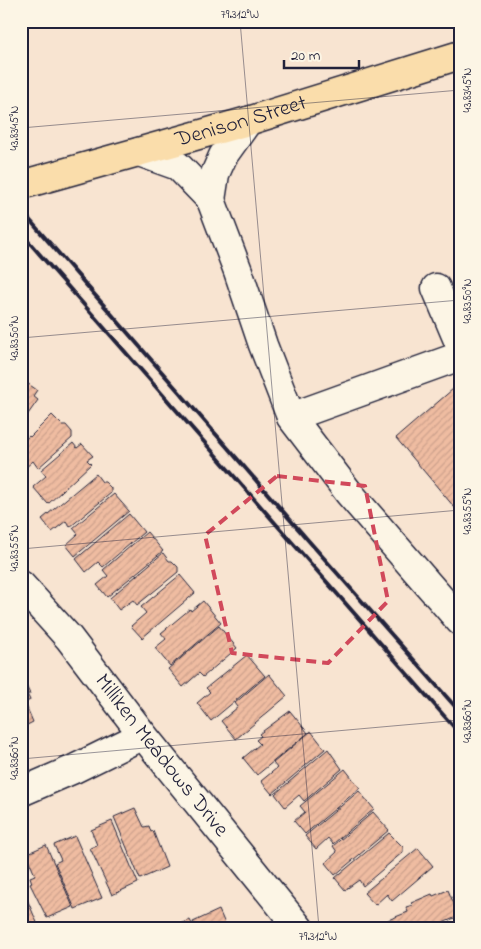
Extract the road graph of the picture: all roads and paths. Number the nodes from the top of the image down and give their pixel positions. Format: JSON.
{"nodes":[{"id":1,"x":460,"y":55,"type":"edge"},
{"id":2,"x":248,"y":121,"type":"junction"},
{"id":3,"x":139,"y":152,"type":"junction"},
{"id":4,"x":21,"y":186,"type":"edge"},
{"id":5,"x":212,"y":200,"type":"junction"},
{"id":6,"x":436,"y":288,"type":"dead end"},
{"id":7,"x":460,"y":345,"type":"edge"},
{"id":8,"x":460,"y":356,"type":"edge"},
{"id":9,"x":291,"y":417,"type":"junction"},
{"id":10,"x":21,"y":585,"type":"edge"},
{"id":11,"x":460,"y":621,"type":"edge"},
{"id":12,"x":143,"y":735,"type":"junction"},
{"id":13,"x":21,"y":792,"type":"edge"},
{"id":14,"x":299,"y":928,"type":"edge"}],
"edges":[{"from":1,"to":2,"type":"main road","name":"Denison Street"},
{"from":2,"to":3,"type":"main road","name":"Denison Street"},
{"from":2,"to":5,"type":"street"},
{"from":3,"to":4,"type":"main road","name":"Denison Street"},
{"from":3,"to":5,"type":"street"},
{"from":5,"to":9,"type":"street"},
{"from":6,"to":7,"type":"street"},
{"from":8,"to":9,"type":"street"},
{"from":9,"to":11,"type":"street"},
{"from":10,"to":12,"type":"street","name":"Milliken Meadows Drive"},
{"from":12,"to":13,"type":"street"},
{"from":12,"to":14,"type":"street","name":"Milliken Meadows Drive"}]}
